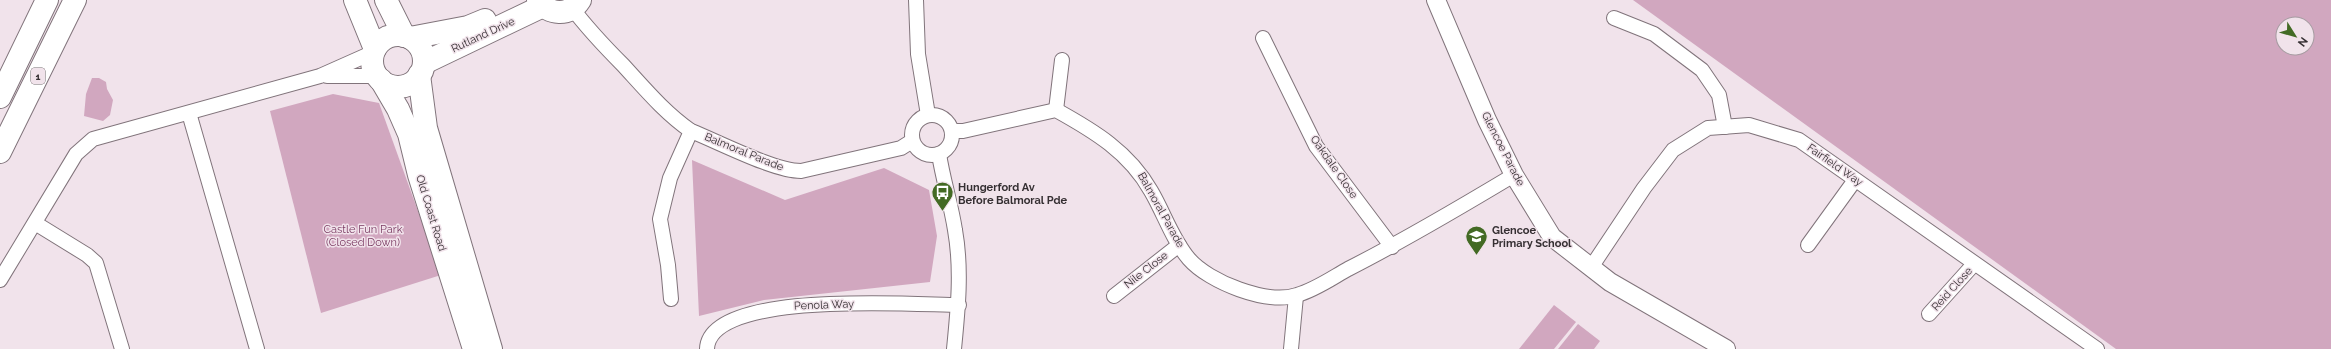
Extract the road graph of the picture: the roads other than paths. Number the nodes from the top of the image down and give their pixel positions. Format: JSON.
{"nodes":[{"id":1,"x":47,"y":0,"type":"edge"},
{"id":2,"x":75,"y":0,"type":"edge"},
{"id":3,"x":355,"y":0,"type":"edge"},
{"id":4,"x":386,"y":0,"type":"edge"},
{"id":5,"x":521,"y":0,"type":"edge"},
{"id":6,"x":916,"y":0,"type":"edge"},
{"id":7,"x":1436,"y":0,"type":"edge"},
{"id":8,"x":540,"y":3,"type":"edge"},
{"id":9,"x":576,"y":4,"type":"edge"},
{"id":10,"x":1614,"y":18,"type":"dead end"},
{"id":11,"x":407,"y":37,"type":"junction"},
{"id":12,"x":1263,"y":38,"type":"dead end"},
{"id":13,"x":375,"y":50,"type":"junction"},
{"id":14,"x":1062,"y":60,"type":"dead end"},
{"id":15,"x":421,"y":69,"type":"junction"},
{"id":16,"x":320,"y":76,"type":"junction"},
{"id":17,"x":379,"y":78,"type":"junction"},
{"id":18,"x":0,"y":97,"type":"edge"},
{"id":19,"x":1056,"y":110,"type":"junction"},
{"id":20,"x":189,"y":113,"type":"junction"},
{"id":21,"x":928,"y":115,"type":"junction"},
{"id":22,"x":1725,"y":127,"type":"junction"},
{"id":23,"x":691,"y":131,"type":"junction"},
{"id":24,"x":952,"y":131,"type":"junction"},
{"id":25,"x":912,"y":141,"type":"junction"},
{"id":26,"x":0,"y":152,"type":"edge"},
{"id":27,"x":939,"y":154,"type":"junction"},
{"id":28,"x":1514,"y":175,"type":"junction"},
{"id":29,"x":1855,"y":180,"type":"junction"},
{"id":30,"x":35,"y":223,"type":"junction"},
{"id":31,"x":1179,"y":245,"type":"junction"},
{"id":32,"x":1808,"y":245,"type":"dead end"},
{"id":33,"x":1392,"y":247,"type":"junction"},
{"id":34,"x":1974,"y":264,"type":"junction"},
{"id":35,"x":1592,"y":266,"type":"junction"},
{"id":36,"x":0,"y":280,"type":"edge"},
{"id":37,"x":1114,"y":296,"type":"dead end"},
{"id":38,"x":1296,"y":296,"type":"junction"},
{"id":39,"x":671,"y":299,"type":"dead end"},
{"id":40,"x":958,"y":305,"type":"junction"},
{"id":41,"x":1929,"y":314,"type":"dead end"},
{"id":42,"x":2087,"y":346,"type":"edge"},
{"id":43,"x":122,"y":349,"type":"edge"},
{"id":44,"x":257,"y":349,"type":"edge"},
{"id":45,"x":474,"y":349,"type":"edge"},
{"id":46,"x":491,"y":349,"type":"edge"},
{"id":47,"x":708,"y":349,"type":"edge"},
{"id":48,"x":954,"y":349,"type":"edge"},
{"id":49,"x":1292,"y":349,"type":"edge"},
{"id":50,"x":1726,"y":349,"type":"edge"}],
"edges":[{"from":1,"to":18,"type":"main road","number":"1"},
{"from":2,"to":26,"type":"main road","number":"1"},
{"from":3,"to":13,"type":"main road"},
{"from":4,"to":11,"type":"main road"},
{"from":5,"to":11,"type":"main road","name":"Rutland Drive"},
{"from":6,"to":21,"type":"street"},
{"from":7,"to":28,"type":"street","name":"Glencoe Parade"},
{"from":8,"to":9,"type":"main road"},
{"from":8,"to":15,"type":"main road","name":"Rutland Drive"},
{"from":9,"to":23,"type":"street","name":"Balmoral Parade"},
{"from":10,"to":22,"type":"street"},
{"from":11,"to":13,"type":"main road"},
{"from":11,"to":15,"type":"main road"},
{"from":12,"to":33,"type":"street","name":"Oakdale Close"},
{"from":13,"to":16,"type":"street"},
{"from":13,"to":17,"type":"main road"},
{"from":14,"to":19,"type":"street"},
{"from":15,"to":17,"type":"main road"},
{"from":15,"to":46,"type":"main road","name":"Old Coast Road"},
{"from":16,"to":17,"type":"street"},
{"from":16,"to":20,"type":"street"},
{"from":17,"to":45,"type":"main road","name":"Old Coast Road"},
{"from":19,"to":24,"type":"street"},
{"from":19,"to":31,"type":"street","name":"Balmoral Parade"},
{"from":20,"to":30,"type":"street"},
{"from":20,"to":44,"type":"street"},
{"from":21,"to":24,"type":"street"},
{"from":21,"to":25,"type":"street"},
{"from":22,"to":29,"type":"street","name":"Fairfield Way"},
{"from":22,"to":35,"type":"street","name":"Fairfield Way"},
{"from":23,"to":25,"type":"street","name":"Balmoral Parade"},
{"from":23,"to":39,"type":"street","name":"Balmoral Parade"},
{"from":24,"to":27,"type":"street"},
{"from":25,"to":27,"type":"street"},
{"from":27,"to":40,"type":"street"},
{"from":28,"to":33,"type":"street","name":"Balmoral Parade"},
{"from":28,"to":35,"type":"street","name":"Glencoe Parade"},
{"from":29,"to":32,"type":"street"},
{"from":29,"to":34,"type":"street","name":"Fairfield Way"},
{"from":30,"to":36,"type":"street"},
{"from":30,"to":43,"type":"street"},
{"from":31,"to":37,"type":"street","name":"Nile Close"},
{"from":31,"to":38,"type":"street","name":"Balmoral Parade"},
{"from":33,"to":38,"type":"street","name":"Balmoral Parade"},
{"from":34,"to":41,"type":"street","name":"Reid Close"},
{"from":34,"to":42,"type":"street","name":"Fairfield Way"},
{"from":35,"to":50,"type":"street","name":"Glencoe Parade"},
{"from":38,"to":49,"type":"street"},
{"from":40,"to":47,"type":"street","name":"Penola Way"},
{"from":40,"to":48,"type":"street"}]}
